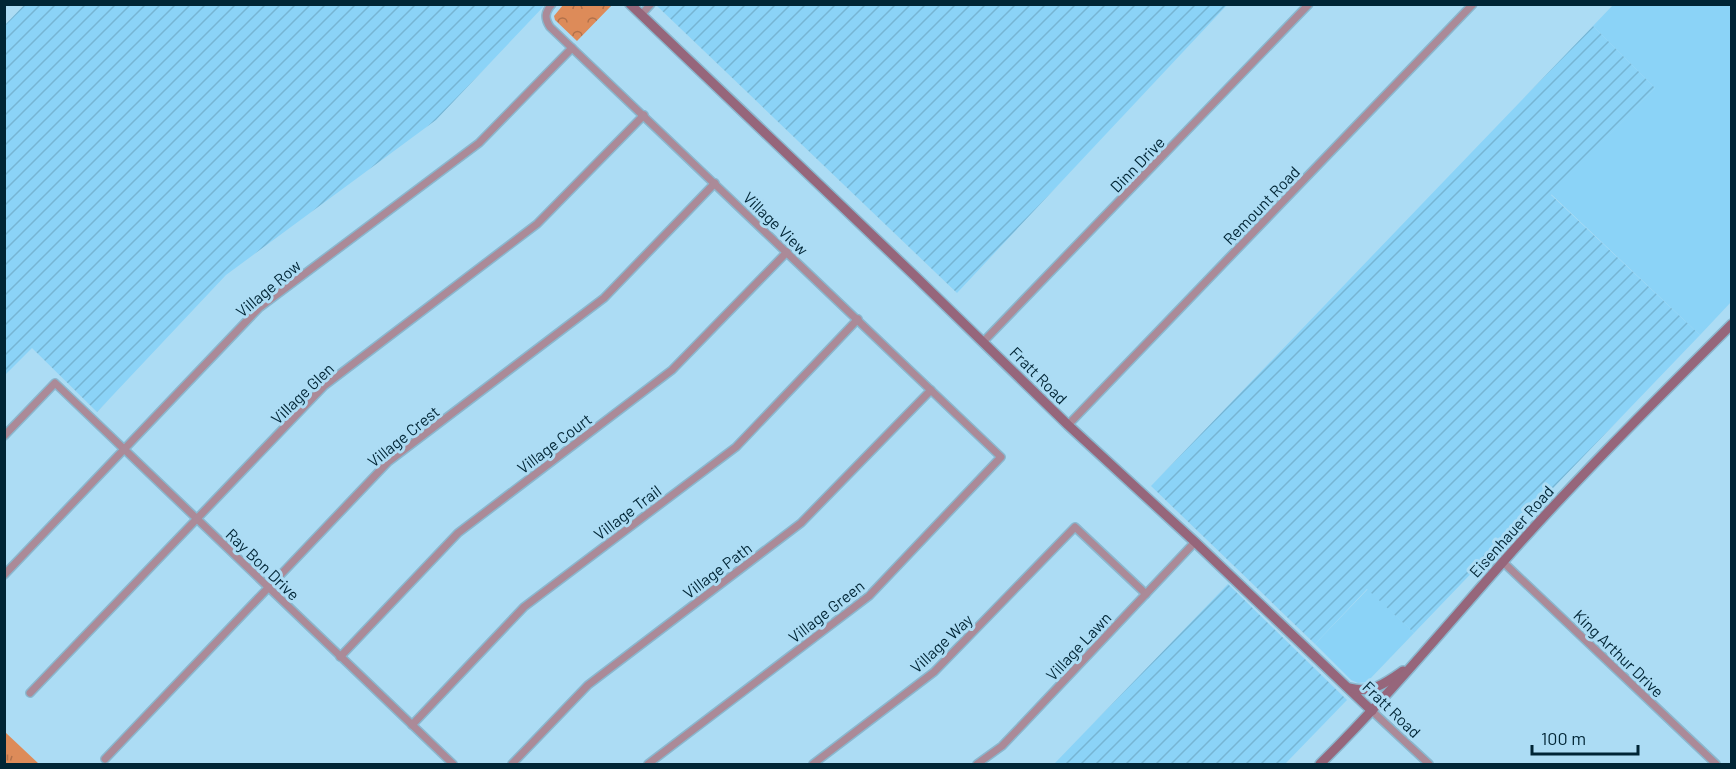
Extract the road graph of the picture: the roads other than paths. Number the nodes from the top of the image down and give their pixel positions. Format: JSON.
{"nodes":[{"id":1,"x":552,"y":4,"type":"edge"},
{"id":2,"x":630,"y":4,"type":"edge"},
{"id":3,"x":651,"y":4,"type":"edge"},
{"id":4,"x":1310,"y":4,"type":"edge"},
{"id":5,"x":1473,"y":4,"type":"edge"},
{"id":6,"x":641,"y":15,"type":"junction"},
{"id":7,"x":572,"y":48,"type":"junction"},
{"id":8,"x":644,"y":115,"type":"junction"},
{"id":9,"x":715,"y":183,"type":"junction"},
{"id":10,"x":787,"y":252,"type":"junction"},
{"id":11,"x":858,"y":319,"type":"junction"},
{"id":12,"x":1731,"y":324,"type":"edge"},
{"id":13,"x":984,"y":342,"type":"junction"},
{"id":14,"x":931,"y":390,"type":"junction"},
{"id":15,"x":1068,"y":426,"type":"junction"},
{"id":16,"x":4,"y":436,"type":"edge"},
{"id":17,"x":124,"y":449,"type":"junction"},
{"id":18,"x":1001,"y":457,"type":"joint"},
{"id":19,"x":197,"y":519,"type":"junction"},
{"id":20,"x":1195,"y":542,"type":"junction"},
{"id":21,"x":1503,"y":562,"type":"junction"},
{"id":22,"x":4,"y":575,"type":"edge"},
{"id":23,"x":267,"y":587,"type":"junction"},
{"id":24,"x":1146,"y":594,"type":"junction"},
{"id":25,"x":340,"y":657,"type":"junction"},
{"id":26,"x":1421,"y":657,"type":"junction"},
{"id":27,"x":1345,"y":686,"type":"junction"},
{"id":28,"x":30,"y":693,"type":"dead end"},
{"id":29,"x":1372,"y":711,"type":"junction"},
{"id":30,"x":412,"y":725,"type":"junction"},
{"id":31,"x":105,"y":759,"type":"dead end"},
{"id":32,"x":453,"y":765,"type":"edge"},
{"id":33,"x":512,"y":765,"type":"edge"},
{"id":34,"x":648,"y":765,"type":"edge"},
{"id":35,"x":813,"y":765,"type":"edge"},
{"id":36,"x":977,"y":765,"type":"edge"},
{"id":37,"x":1320,"y":765,"type":"edge"},
{"id":38,"x":1429,"y":765,"type":"edge"},
{"id":39,"x":1716,"y":765,"type":"edge"}],
"edges":[{"from":1,"to":7,"type":"street","name":"Village View"},
{"from":2,"to":6,"type":"street","name":"Fratt Road"},
{"from":3,"to":6,"type":"street"},
{"from":4,"to":13,"type":"street","name":"Dinn Drive"},
{"from":5,"to":15,"type":"street","name":"Remount Road"},
{"from":6,"to":13,"type":"street","name":"Fratt Road"},
{"from":7,"to":8,"type":"street","name":"Village View"},
{"from":7,"to":17,"type":"street","name":"Village Row"},
{"from":8,"to":9,"type":"street","name":"Village View"},
{"from":8,"to":19,"type":"street","name":"Village Glen"},
{"from":9,"to":10,"type":"street","name":"Village View"},
{"from":9,"to":23,"type":"street","name":"Village Crest"},
{"from":10,"to":11,"type":"street","name":"Village View"},
{"from":10,"to":25,"type":"street","name":"Village Court"},
{"from":11,"to":14,"type":"street","name":"Village View"},
{"from":11,"to":30,"type":"street","name":"Village Trail"},
{"from":12,"to":21,"type":"street","name":"Eisenhauer Road"},
{"from":13,"to":15,"type":"street","name":"Fratt Road"},
{"from":14,"to":18,"type":"street","name":"Village View"},
{"from":14,"to":33,"type":"street","name":"Village Path"},
{"from":15,"to":20,"type":"street","name":"Fratt Road"},
{"from":16,"to":17,"type":"street","name":"Ray Bon Drive"},
{"from":17,"to":19,"type":"street","name":"Ray Bon Drive"},
{"from":17,"to":22,"type":"street","name":"Village Row"},
{"from":18,"to":34,"type":"street","name":"Village Green"},
{"from":19,"to":23,"type":"street","name":"Ray Bon Drive"},
{"from":19,"to":28,"type":"street","name":"Village Glen"},
{"from":20,"to":24,"type":"street","name":"Village Lawn"},
{"from":20,"to":27,"type":"street","name":"Fratt Road"},
{"from":21,"to":26,"type":"street","name":"Eisenhauer Road"},
{"from":21,"to":39,"type":"street","name":"King Arthur Drive"},
{"from":23,"to":25,"type":"street","name":"Ray Bon Drive"},
{"from":23,"to":31,"type":"street","name":"Village Crest"},
{"from":24,"to":35,"type":"street","name":"Village Way"},
{"from":24,"to":36,"type":"street","name":"Village Lawn"},
{"from":25,"to":30,"type":"street","name":"Ray Bon Drive"},
{"from":26,"to":27,"type":"street"},
{"from":26,"to":29,"type":"street","name":"Eisenhauer Road"},
{"from":27,"to":29,"type":"street","name":"Fratt Road"},
{"from":29,"to":37,"type":"street","name":"Eisenhauer Road"},
{"from":29,"to":38,"type":"street","name":"Fratt Road"},
{"from":30,"to":32,"type":"street","name":"Ray Bon Drive"}]}
